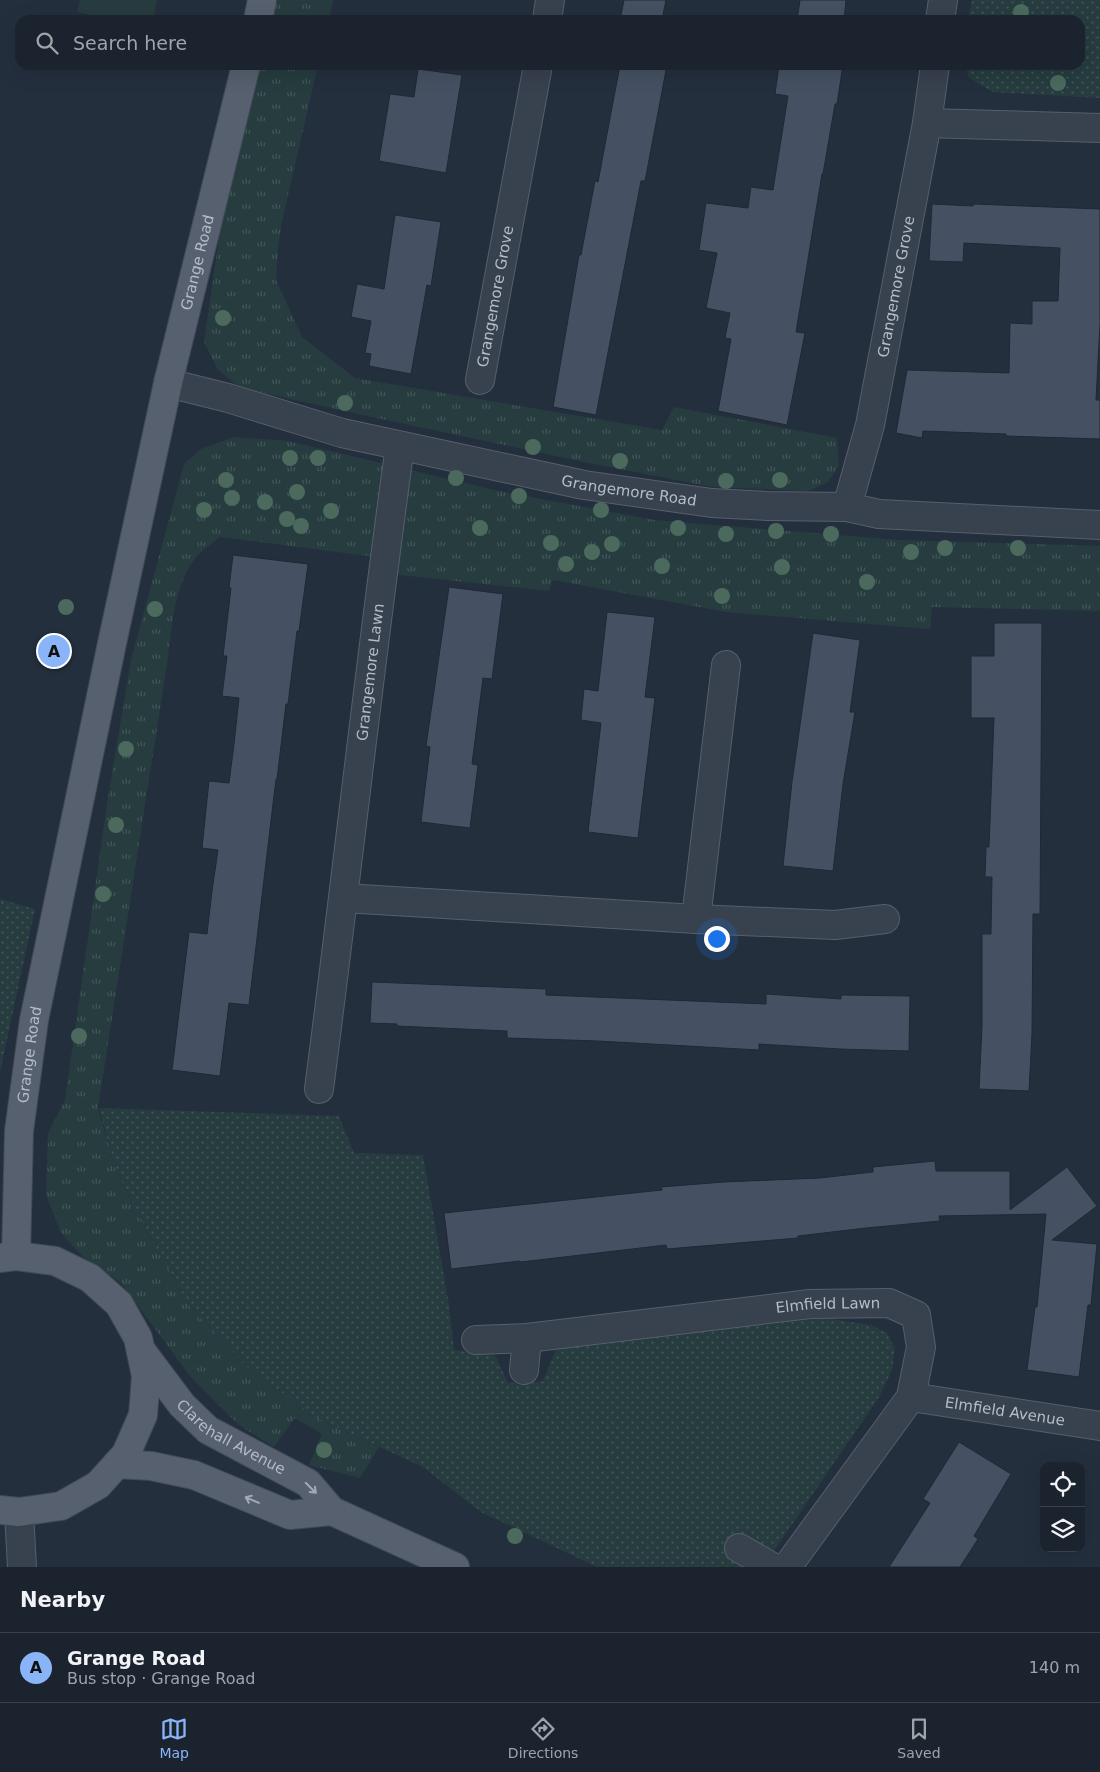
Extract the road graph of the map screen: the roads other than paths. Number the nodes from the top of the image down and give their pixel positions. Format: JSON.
{"nodes":[{"id":1,"x":262,"y":0,"type":"edge"},
{"id":2,"x":550,"y":0,"type":"edge"},
{"id":3,"x":943,"y":0,"type":"edge"},
{"id":4,"x":259,"y":15,"type":"edge"},
{"id":5,"x":547,"y":15,"type":"edge"},
{"id":6,"x":941,"y":15,"type":"edge"},
{"id":7,"x":245,"y":70,"type":"edge"},
{"id":8,"x":537,"y":70,"type":"edge"},
{"id":9,"x":933,"y":70,"type":"edge"},
{"id":10,"x":927,"y":123,"type":"junction"},
{"id":11,"x":1100,"y":128,"type":"edge"},
{"id":12,"x":480,"y":380,"type":"dead end"},
{"id":13,"x":168,"y":384,"type":"junction"},
{"id":14,"x":400,"y":446,"type":"junction"},
{"id":15,"x":847,"y":507,"type":"junction"},
{"id":16,"x":1100,"y":525,"type":"edge"},
{"id":17,"x":726,"y":665,"type":"dead end"},
{"id":18,"x":344,"y":898,"type":"junction"},
{"id":19,"x":696,"y":919,"type":"junction"},
{"id":20,"x":885,"y":919,"type":"dead end"},
{"id":21,"x":319,"y":1089,"type":"dead end"},
{"id":22,"x":8,"y":1257,"type":"edge"},
{"id":23,"x":527,"y":1338,"type":"junction"},
{"id":24,"x":476,"y":1340,"type":"dead end"},
{"id":25,"x":140,"y":1350,"type":"junction"},
{"id":26,"x":524,"y":1370,"type":"dead end"},
{"id":27,"x":911,"y":1397,"type":"junction"},
{"id":28,"x":1100,"y":1426,"type":"edge"},
{"id":29,"x":117,"y":1464,"type":"junction"},
{"id":30,"x":10,"y":1511,"type":"edge"},
{"id":31,"x":332,"y":1511,"type":"junction"},
{"id":32,"x":739,"y":1548,"type":"dead end"},
{"id":33,"x":22,"y":1567,"type":"edge"},
{"id":34,"x":455,"y":1567,"type":"edge"},
{"id":35,"x":772,"y":1567,"type":"edge"},
{"id":36,"x":787,"y":1567,"type":"edge"}],
"edges":[{"from":1,"to":4,"type":"main road"},
{"from":2,"to":5,"type":"street"},
{"from":3,"to":6,"type":"street"},
{"from":7,"to":13,"type":"main road","name":"Grange Road"},
{"from":8,"to":12,"type":"street","name":"Grangemore Grove"},
{"from":9,"to":10,"type":"street","name":"Grangemore Grove"},
{"from":10,"to":11,"type":"street"},
{"from":10,"to":15,"type":"street","name":"Grangemore Grove"},
{"from":13,"to":14,"type":"street","name":"Grangemore Road"},
{"from":13,"to":22,"type":"main road","name":"Grange Road"},
{"from":14,"to":15,"type":"street","name":"Grangemore Road"},
{"from":14,"to":18,"type":"street","name":"Grangemore Lawn"},
{"from":15,"to":16,"type":"street","name":"Grangemore Road"},
{"from":17,"to":19,"type":"street"},
{"from":18,"to":19,"type":"street"},
{"from":18,"to":21,"type":"street","name":"Grangemore Lawn"},
{"from":19,"to":20,"type":"street"},
{"from":22,"to":25,"type":"main road"},
{"from":23,"to":24,"type":"street","name":"Elmfield Lawn"},
{"from":23,"to":26,"type":"street"},
{"from":23,"to":27,"type":"street","name":"Elmfield Lawn"},
{"from":25,"to":29,"type":"main road"},
{"from":25,"to":31,"type":"main road","name":"Clarehall Avenue","one_way":true},
{"from":27,"to":28,"type":"street","name":"Elmfield Avenue"},
{"from":27,"to":36,"type":"street","name":"Elmfield Lawn"},
{"from":29,"to":30,"type":"main road"},
{"from":31,"to":29,"type":"main road","name":"Clarehall Avenue","one_way":true},
{"from":30,"to":33,"type":"street"},
{"from":31,"to":34,"type":"main road","name":"Clarehall Avenue"},
{"from":32,"to":35,"type":"street"}]}
